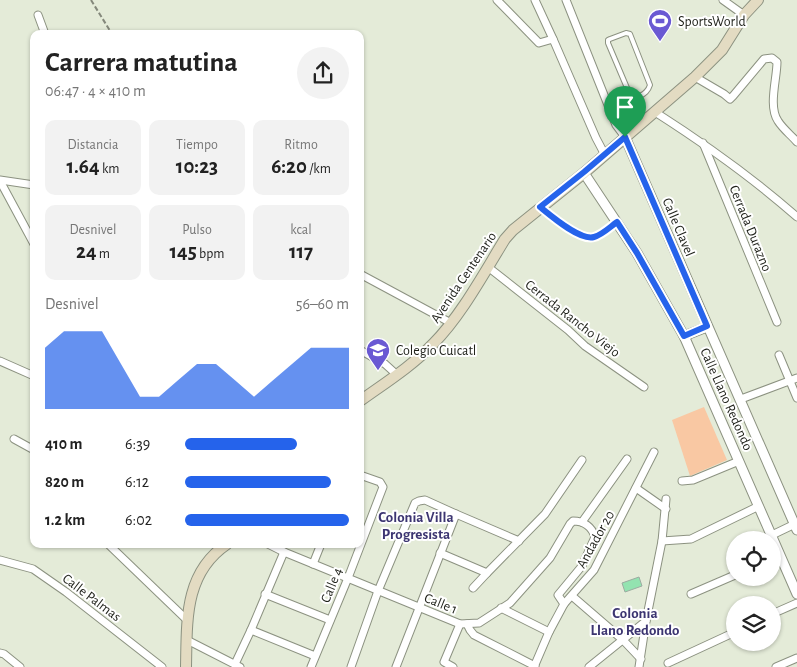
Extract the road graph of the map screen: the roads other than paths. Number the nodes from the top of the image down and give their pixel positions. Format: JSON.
{"nodes":[{"id":1,"x":497,"y":0,"type":"edge"},
{"id":2,"x":535,"y":0,"type":"edge"},
{"id":3,"x":566,"y":0,"type":"edge"},
{"id":4,"x":723,"y":0,"type":"edge"},
{"id":5,"x":758,"y":0,"type":"edge"},
{"id":6,"x":38,"y":15,"type":"dead end"},
{"id":7,"x":744,"y":15,"type":"junction"},
{"id":8,"x":44,"y":30,"type":"edge"},
{"id":9,"x":553,"y":39,"type":"junction"},
{"id":10,"x":695,"y":77,"type":"junction"},
{"id":11,"x":632,"y":102,"type":"junction"},
{"id":12,"x":656,"y":112,"type":"junction"},
{"id":13,"x":625,"y":137,"type":"junction"},
{"id":14,"x":797,"y":142,"type":"edge"},
{"id":15,"x":703,"y":143,"type":"junction"},
{"id":16,"x":605,"y":155,"type":"junction"},
{"id":17,"x":584,"y":172,"type":"junction"},
{"id":18,"x":0,"y":180,"type":"edge"},
{"id":19,"x":30,"y":184,"type":"edge"},
{"id":20,"x":540,"y":207,"type":"junction"},
{"id":21,"x":797,"y":217,"type":"edge"},
{"id":22,"x":617,"y":222,"type":"junction"},
{"id":23,"x":30,"y":236,"type":"edge"},
{"id":24,"x":488,"y":267,"type":"junction"},
{"id":25,"x":364,"y":276,"type":"edge"},
{"id":26,"x":451,"y":322,"type":"junction"},
{"id":27,"x":776,"y":322,"type":"dead end"},
{"id":28,"x":707,"y":326,"type":"junction"},
{"id":29,"x":684,"y":336,"type":"junction"},
{"id":30,"x":364,"y":352,"type":"edge"},
{"id":31,"x":779,"y":355,"type":"dead end"},
{"id":32,"x":0,"y":361,"type":"edge"},
{"id":33,"x":30,"y":374,"type":"edge"},
{"id":34,"x":396,"y":374,"type":"junction"},
{"id":35,"x":793,"y":379,"type":"edge"},
{"id":36,"x":644,"y":387,"type":"dead end"},
{"id":37,"x":364,"y":398,"type":"edge"},
{"id":38,"x":797,"y":398,"type":"edge"},
{"id":39,"x":741,"y":399,"type":"junction"},
{"id":40,"x":14,"y":439,"type":"dead end"},
{"id":41,"x":30,"y":448,"type":"edge"},
{"id":42,"x":654,"y":452,"type":"dead end"},
{"id":43,"x":627,"y":459,"type":"dead end"},
{"id":44,"x":582,"y":460,"type":"dead end"},
{"id":45,"x":739,"y":461,"type":"junction"},
{"id":46,"x":364,"y":476,"type":"edge"},
{"id":47,"x":682,"y":481,"type":"dead end"},
{"id":48,"x":636,"y":488,"type":"junction"},
{"id":49,"x":666,"y":499,"type":"dead end"},
{"id":50,"x":759,"y":506,"type":"junction"},
{"id":51,"x":666,"y":509,"type":"junction"},
{"id":52,"x":456,"y":514,"type":"junction"},
{"id":53,"x":582,"y":522,"type":"junction"},
{"id":54,"x":796,"y":526,"type":"edge"},
{"id":55,"x":770,"y":531,"type":"edge"},
{"id":56,"x":781,"y":532,"type":"edge"},
{"id":57,"x":364,"y":536,"type":"edge"},
{"id":58,"x":519,"y":541,"type":"junction"},
{"id":59,"x":662,"y":541,"type":"junction"},
{"id":60,"x":112,"y":548,"type":"edge"},
{"id":61,"x":219,"y":548,"type":"edge"},
{"id":62,"x":276,"y":548,"type":"edge"},
{"id":63,"x":319,"y":548,"type":"edge"},
{"id":64,"x":360,"y":548,"type":"edge"},
{"id":65,"x":284,"y":552,"type":"junction"},
{"id":66,"x":440,"y":553,"type":"junction"},
{"id":67,"x":0,"y":560,"type":"edge"},
{"id":68,"x":312,"y":564,"type":"junction"},
{"id":69,"x":781,"y":565,"type":"edge"},
{"id":70,"x":487,"y":573,"type":"junction"},
{"id":71,"x":348,"y":578,"type":"junction"},
{"id":72,"x":726,"y":579,"type":"edge"},
{"id":73,"x":473,"y":588,"type":"dead end"},
{"id":74,"x":378,"y":591,"type":"junction"},
{"id":75,"x":265,"y":594,"type":"junction"},
{"id":76,"x":691,"y":594,"type":"dead end"},
{"id":77,"x":797,"y":594,"type":"edge"},
{"id":78,"x":572,"y":596,"type":"junction"},
{"id":79,"x":797,"y":603,"type":"edge"},
{"id":80,"x":564,"y":604,"type":"junction"},
{"id":81,"x":419,"y":607,"type":"junction"},
{"id":82,"x":501,"y":608,"type":"junction"},
{"id":83,"x":781,"y":610,"type":"edge"},
{"id":84,"x":330,"y":620,"type":"junction"},
{"id":85,"x":188,"y":621,"type":"junction"},
{"id":86,"x":646,"y":621,"type":"junction"},
{"id":87,"x":464,"y":624,"type":"junction"},
{"id":88,"x":251,"y":630,"type":"junction"},
{"id":89,"x":549,"y":632,"type":"junction"},
{"id":90,"x":726,"y":636,"type":"edge"},
{"id":91,"x":187,"y":640,"type":"junction"},
{"id":92,"x":623,"y":640,"type":"junction"},
{"id":93,"x":0,"y":653,"type":"edge"},
{"id":94,"x":315,"y":656,"type":"junction"},
{"id":95,"x":797,"y":658,"type":"edge"},
{"id":96,"x":640,"y":659,"type":"junction"},
{"id":97,"x":668,"y":663,"type":"dead end"},
{"id":98,"x":238,"y":666,"type":"edge"},
{"id":99,"x":534,"y":666,"type":"edge"},
{"id":100,"x":20,"y":667,"type":"edge"},
{"id":101,"x":162,"y":667,"type":"edge"},
{"id":102,"x":186,"y":667,"type":"edge"},
{"id":103,"x":310,"y":667,"type":"edge"},
{"id":104,"x":351,"y":667,"type":"edge"},
{"id":105,"x":396,"y":667,"type":"edge"},
{"id":106,"x":453,"y":667,"type":"edge"},
{"id":107,"x":589,"y":667,"type":"edge"},
{"id":108,"x":639,"y":667,"type":"edge"},
{"id":109,"x":776,"y":667,"type":"edge"}],
"edges":[{"from":1,"to":9,"type":"street"},
{"from":2,"to":9,"type":"street"},
{"from":3,"to":13,"type":"street"},
{"from":4,"to":7,"type":"street"},
{"from":5,"to":7,"type":"main road","name":"Avenida Centenario"},
{"from":6,"to":8,"type":"street"},
{"from":7,"to":10,"type":"main road","name":"Avenida Centenario"},
{"from":9,"to":16,"type":"street"},
{"from":10,"to":12,"type":"main road","name":"Avenida Centenario"},
{"from":10,"to":14,"type":"street"},
{"from":11,"to":11,"type":"lane"},
{"from":11,"to":13,"type":"lane"},
{"from":12,"to":13,"type":"main road","name":"Avenida Centenario"},
{"from":12,"to":15,"type":"street"},
{"from":13,"to":16,"type":"main road","name":"Avenida Centenario"},
{"from":13,"to":28,"type":"street","name":"Calle Clavel"},
{"from":15,"to":21,"type":"street"},
{"from":15,"to":27,"type":"street","name":"Cerrada Durazno"},
{"from":16,"to":17,"type":"main road","name":"Avenida Centenario"},
{"from":17,"to":20,"type":"main road","name":"Avenida Centenario"},
{"from":17,"to":22,"type":"street","name":"Calle Llano Redondo"},
{"from":18,"to":19,"type":"street"},
{"from":18,"to":23,"type":"street"},
{"from":20,"to":22,"type":"lane"},
{"from":20,"to":24,"type":"main road","name":"Avenida Centenario"},
{"from":22,"to":29,"type":"street","name":"Calle Llano Redondo"},
{"from":24,"to":26,"type":"main road","name":"Avenida Centenario"},
{"from":24,"to":36,"type":"street","name":"Cerrada Rancho Viejo"},
{"from":25,"to":26,"type":"street"},
{"from":26,"to":34,"type":"main road","name":"Avenida Centenario"},
{"from":28,"to":29,"type":"street"},
{"from":28,"to":39,"type":"street","name":"Calle Llano Redondo"},
{"from":29,"to":45,"type":"street","name":"Calle Llano Redondo"},
{"from":30,"to":34,"type":"street"},
{"from":31,"to":35,"type":"street"},
{"from":32,"to":33,"type":"street"},
{"from":34,"to":37,"type":"main road","name":"Avenida Centenario"},
{"from":35,"to":38,"type":"street"},
{"from":35,"to":39,"type":"street"},
{"from":39,"to":54,"type":"street","name":"Calle Llano Redondo"},
{"from":40,"to":41,"type":"street"},
{"from":42,"to":48,"type":"street","name":"Andador 20"},
{"from":43,"to":53,"type":"street"},
{"from":44,"to":58,"type":"street"},
{"from":45,"to":47,"type":"street"},
{"from":45,"to":50,"type":"street","name":"Calle Llano Redondo"},
{"from":46,"to":57,"type":"street","name":"Calle 4"},
{"from":48,"to":51,"type":"street"},
{"from":48,"to":78,"type":"street","name":"Andador 20"},
{"from":49,"to":51,"type":"street"},
{"from":50,"to":55,"type":"street","name":"Calle Llano Redondo"},
{"from":50,"to":59,"type":"street"},
{"from":51,"to":59,"type":"street"},
{"from":52,"to":58,"type":"street"},
{"from":52,"to":66,"type":"street"},
{"from":52,"to":74,"type":"street"},
{"from":53,"to":80,"type":"street"},
{"from":53,"to":82,"type":"street","name":"Calle 1"},
{"from":54,"to":56,"type":"street"},
{"from":58,"to":70,"type":"street"},
{"from":59,"to":86,"type":"street"},
{"from":60,"to":85,"type":"street"},
{"from":61,"to":85,"type":"main road"},
{"from":62,"to":65,"type":"street","name":"Calle 1"},
{"from":63,"to":68,"type":"street"},
{"from":64,"to":71,"type":"street","name":"Calle 4"},
{"from":65,"to":68,"type":"street","name":"Calle 1"},
{"from":65,"to":75,"type":"street"},
{"from":66,"to":70,"type":"street"},
{"from":66,"to":81,"type":"street"},
{"from":67,"to":101,"type":"street","name":"Calle Palmas"},
{"from":68,"to":71,"type":"street","name":"Calle 1"},
{"from":69,"to":77,"type":"street","name":"Calle Llano Redondo"},
{"from":70,"to":73,"type":"street"},
{"from":71,"to":74,"type":"street","name":"Calle 1"},
{"from":71,"to":84,"type":"street","name":"Calle 4"},
{"from":72,"to":76,"type":"street"},
{"from":74,"to":81,"type":"street","name":"Calle 1"},
{"from":74,"to":104,"type":"street"},
{"from":75,"to":84,"type":"street"},
{"from":75,"to":88,"type":"street"},
{"from":78,"to":80,"type":"street","name":"Andador 20"},
{"from":78,"to":92,"type":"street"},
{"from":79,"to":83,"type":"street"},
{"from":80,"to":89,"type":"street","name":"Andador 20"},
{"from":81,"to":87,"type":"street","name":"Calle 1"},
{"from":81,"to":105,"type":"street"},
{"from":82,"to":87,"type":"street","name":"Calle 1"},
{"from":82,"to":89,"type":"street"},
{"from":84,"to":94,"type":"street","name":"Calle 4"},
{"from":85,"to":91,"type":"main road"},
{"from":86,"to":92,"type":"street"},
{"from":86,"to":96,"type":"street"},
{"from":87,"to":99,"type":"street"},
{"from":87,"to":106,"type":"street"},
{"from":88,"to":94,"type":"street"},
{"from":88,"to":98,"type":"street"},
{"from":89,"to":99,"type":"street","name":"Andador 20"},
{"from":90,"to":97,"type":"street"},
{"from":91,"to":98,"type":"street"},
{"from":91,"to":102,"type":"main road"},
{"from":92,"to":96,"type":"street"},
{"from":92,"to":107,"type":"street"},
{"from":93,"to":100,"type":"street"},
{"from":94,"to":103,"type":"street","name":"Calle 4"},
{"from":95,"to":109,"type":"street"},
{"from":96,"to":108,"type":"street"}]}
